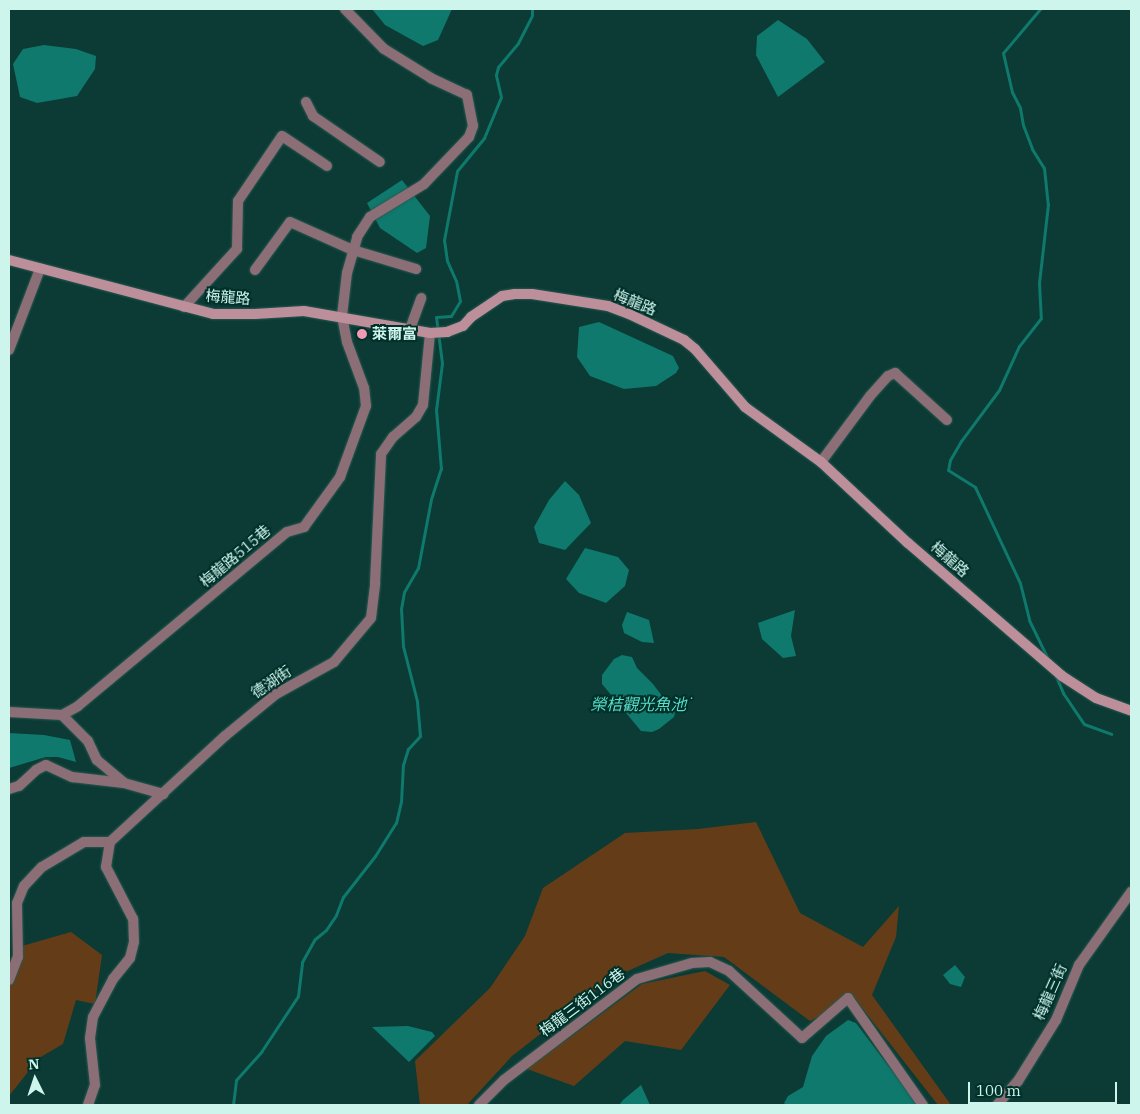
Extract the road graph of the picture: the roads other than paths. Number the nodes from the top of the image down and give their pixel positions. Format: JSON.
{"nodes":[{"id":1,"x":345,"y":9,"type":"edge"},
{"id":2,"x":306,"y":102,"type":"dead end"},
{"id":3,"x":380,"y":162,"type":"dead end"},
{"id":4,"x":327,"y":166,"type":"dead end"},
{"id":5,"x":353,"y":250,"type":"junction"},
{"id":6,"x":9,"y":260,"type":"edge"},
{"id":7,"x":40,"y":269,"type":"junction"},
{"id":8,"x":416,"y":269,"type":"dead end"},
{"id":9,"x":255,"y":270,"type":"dead end"},
{"id":10,"x":421,"y":298,"type":"dead end"},
{"id":11,"x":184,"y":307,"type":"junction"},
{"id":12,"x":342,"y":316,"type":"junction"},
{"id":13,"x":410,"y":329,"type":"junction"},
{"id":14,"x":430,"y":333,"type":"junction"},
{"id":15,"x":9,"y":350,"type":"edge"},
{"id":16,"x":947,"y":420,"type":"dead end"},
{"id":17,"x":821,"y":462,"type":"junction"},
{"id":18,"x":1131,"y":711,"type":"edge"},
{"id":19,"x":9,"y":712,"type":"edge"},
{"id":20,"x":62,"y":715,"type":"junction"},
{"id":21,"x":124,"y":783,"type":"junction"},
{"id":22,"x":9,"y":789,"type":"edge"},
{"id":23,"x":163,"y":794,"type":"junction"},
{"id":24,"x":110,"y":842,"type":"junction"},
{"id":25,"x":1131,"y":892,"type":"edge"},
{"id":26,"x":9,"y":980,"type":"edge"},
{"id":27,"x":88,"y":1105,"type":"edge"},
{"id":28,"x":479,"y":1105,"type":"edge"},
{"id":29,"x":923,"y":1105,"type":"edge"},
{"id":30,"x":998,"y":1105,"type":"edge"}],
"edges":[{"from":1,"to":5,"type":"street","name":"梅龍路515巷"},
{"from":2,"to":3,"type":"street"},
{"from":4,"to":11,"type":"street"},
{"from":5,"to":8,"type":"street"},
{"from":5,"to":9,"type":"street"},
{"from":5,"to":12,"type":"street","name":"梅龍路515巷"},
{"from":6,"to":7,"type":"street","name":"梅龍路"},
{"from":7,"to":11,"type":"street","name":"梅龍路"},
{"from":7,"to":15,"type":"street"},
{"from":10,"to":13,"type":"street"},
{"from":11,"to":12,"type":"street","name":"梅龍路"},
{"from":12,"to":13,"type":"street","name":"梅龍路"},
{"from":12,"to":20,"type":"street","name":"梅龍路515巷"},
{"from":13,"to":14,"type":"street","name":"梅龍路"},
{"from":14,"to":17,"type":"street","name":"梅龍路"},
{"from":14,"to":23,"type":"street","name":"德湖街"},
{"from":16,"to":17,"type":"street"},
{"from":17,"to":18,"type":"street","name":"梅龍路"},
{"from":19,"to":20,"type":"street"},
{"from":20,"to":21,"type":"street"},
{"from":21,"to":22,"type":"street"},
{"from":21,"to":23,"type":"street"},
{"from":23,"to":24,"type":"street","name":"德湖街"},
{"from":24,"to":26,"type":"street"},
{"from":24,"to":27,"type":"street"},
{"from":25,"to":30,"type":"street","name":"梅龍三街"},
{"from":28,"to":29,"type":"street","name":"梅龍三街116巷"}]}
